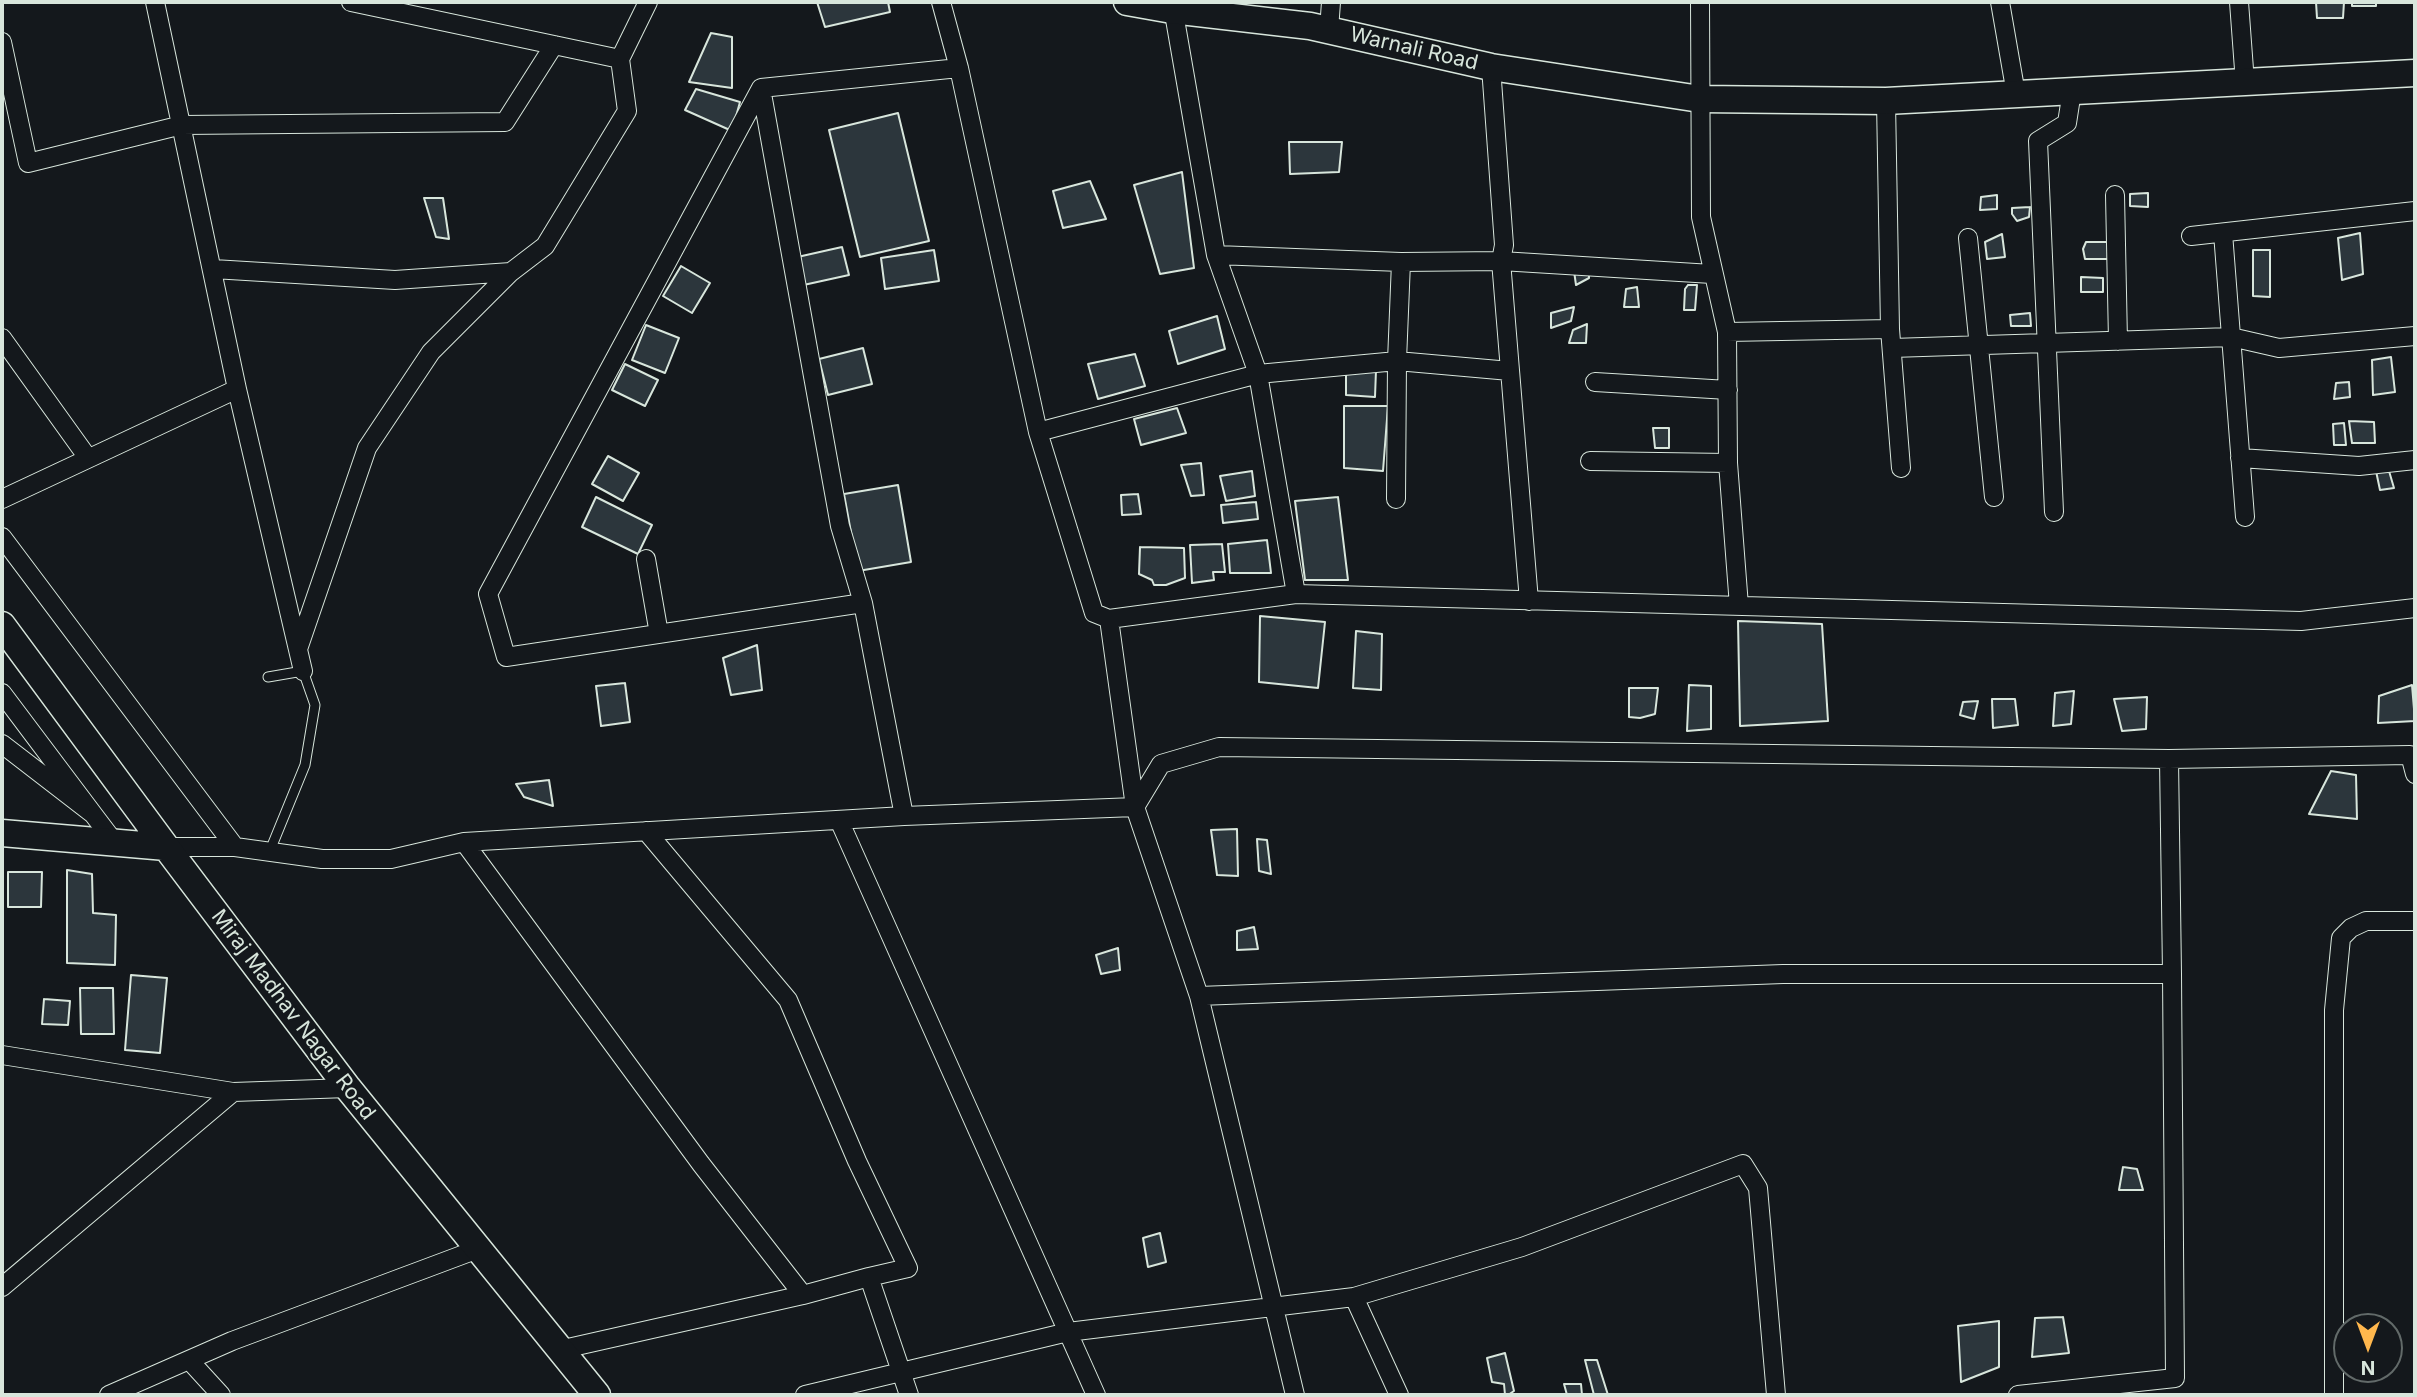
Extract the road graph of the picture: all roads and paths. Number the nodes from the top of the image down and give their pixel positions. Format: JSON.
{"nodes":[{"id":1,"x":155,"y":2,"type":"edge"},
{"id":2,"x":351,"y":2,"type":"edge"},
{"id":3,"x":648,"y":2,"type":"edge"},
{"id":4,"x":941,"y":2,"type":"edge"},
{"id":5,"x":1126,"y":2,"type":"edge"},
{"id":6,"x":1331,"y":2,"type":"edge"},
{"id":7,"x":1700,"y":2,"type":"edge"},
{"id":8,"x":2000,"y":2,"type":"edge"},
{"id":9,"x":2239,"y":2,"type":"edge"},
{"id":10,"x":1172,"y":6,"type":"edge"},
{"id":11,"x":1329,"y":30,"type":"junction"},
{"id":12,"x":2,"y":42,"type":"edge"},
{"id":13,"x":554,"y":45,"type":"junction"},
{"id":14,"x":620,"y":59,"type":"junction"},
{"id":15,"x":1491,"y":67,"type":"junction"},
{"id":16,"x":959,"y":68,"type":"junction"},
{"id":17,"x":2415,"y":73,"type":"edge"},
{"id":18,"x":2245,"y":83,"type":"junction"},
{"id":19,"x":761,"y":88,"type":"junction"},
{"id":20,"x":2072,"y":91,"type":"junction"},
{"id":21,"x":2016,"y":94,"type":"junction"},
{"id":22,"x":1700,"y":99,"type":"junction"},
{"id":23,"x":1886,"y":101,"type":"junction"},
{"id":24,"x":10,"y":115,"type":"edge"},
{"id":25,"x":182,"y":125,"type":"junction"},
{"id":26,"x":2115,"y":195,"type":"dead end"},
{"id":27,"x":2415,"y":211,"type":"edge"},
{"id":28,"x":2223,"y":233,"type":"junction"},
{"id":29,"x":2191,"y":236,"type":"dead end"},
{"id":30,"x":1968,"y":238,"type":"dead end"},
{"id":31,"x":1216,"y":255,"type":"junction"},
{"id":32,"x":1501,"y":261,"type":"junction"},
{"id":33,"x":1401,"y":262,"type":"junction"},
{"id":34,"x":213,"y":269,"type":"junction"},
{"id":35,"x":511,"y":272,"type":"junction"},
{"id":36,"x":1712,"y":274,"type":"junction"},
{"id":37,"x":1890,"y":330,"type":"junction"},
{"id":38,"x":1727,"y":332,"type":"junction"},
{"id":39,"x":2415,"y":336,"type":"edge"},
{"id":40,"x":2231,"y":337,"type":"junction"},
{"id":41,"x":2,"y":338,"type":"edge"},
{"id":42,"x":2118,"y":341,"type":"junction"},
{"id":43,"x":2047,"y":343,"type":"junction"},
{"id":44,"x":1978,"y":345,"type":"junction"},
{"id":45,"x":1892,"y":348,"type":"junction"},
{"id":46,"x":1397,"y":361,"type":"junction"},
{"id":47,"x":1510,"y":371,"type":"junction"},
{"id":48,"x":1258,"y":374,"type":"junction"},
{"id":49,"x":1595,"y":382,"type":"dead end"},
{"id":50,"x":237,"y":389,"type":"junction"},
{"id":51,"x":1728,"y":390,"type":"junction"},
{"id":52,"x":1038,"y":432,"type":"junction"},
{"id":53,"x":88,"y":458,"type":"junction"},
{"id":54,"x":2240,"y":458,"type":"junction"},
{"id":55,"x":2415,"y":460,"type":"edge"},
{"id":56,"x":1590,"y":461,"type":"dead end"},
{"id":57,"x":1728,"y":463,"type":"junction"},
{"id":58,"x":1901,"y":468,"type":"dead end"},
{"id":59,"x":1994,"y":497,"type":"dead end"},
{"id":60,"x":2,"y":499,"type":"edge"},
{"id":61,"x":1396,"y":499,"type":"dead end"},
{"id":62,"x":2054,"y":512,"type":"dead end"},
{"id":63,"x":2245,"y":517,"type":"dead end"},
{"id":64,"x":2,"y":537,"type":"edge"},
{"id":65,"x":646,"y":559,"type":"dead end"},
{"id":66,"x":1296,"y":594,"type":"junction"},
{"id":67,"x":1529,"y":601,"type":"junction"},
{"id":68,"x":863,"y":603,"type":"junction"},
{"id":69,"x":1739,"y":606,"type":"junction"},
{"id":70,"x":2415,"y":608,"type":"edge"},
{"id":71,"x":1109,"y":619,"type":"junction"},
{"id":72,"x":2,"y":625,"type":"edge"},
{"id":73,"x":659,"y":634,"type":"junction"},
{"id":74,"x":298,"y":649,"type":"junction"},
{"id":75,"x":303,"y":671,"type":"junction"},
{"id":76,"x":268,"y":677,"type":"dead end"},
{"id":77,"x":2,"y":693,"type":"edge"},
{"id":78,"x":2,"y":744,"type":"edge"},
{"id":79,"x":2169,"y":759,"type":"junction"},
{"id":80,"x":2415,"y":774,"type":"edge"},
{"id":81,"x":1135,"y":807,"type":"junction"},
{"id":82,"x":93,"y":814,"type":"junction"},
{"id":83,"x":904,"y":816,"type":"junction"},
{"id":84,"x":839,"y":820,"type":"junction"},
{"id":85,"x":646,"y":831,"type":"junction"},
{"id":86,"x":2,"y":833,"type":"edge"},
{"id":87,"x":464,"y":842,"type":"junction"},
{"id":88,"x":115,"y":843,"type":"junction"},
{"id":89,"x":166,"y":847,"type":"junction"},
{"id":90,"x":234,"y":847,"type":"junction"},
{"id":91,"x":268,"y":853,"type":"junction"},
{"id":92,"x":2415,"y":921,"type":"edge"},
{"id":93,"x":2172,"y":974,"type":"junction"},
{"id":94,"x":1199,"y":996,"type":"junction"},
{"id":95,"x":2,"y":1055,"type":"edge"},
{"id":96,"x":348,"y":1088,"type":"junction"},
{"id":97,"x":233,"y":1092,"type":"junction"},
{"id":98,"x":478,"y":1249,"type":"junction"},
{"id":99,"x":869,"y":1277,"type":"junction"},
{"id":100,"x":2,"y":1287,"type":"edge"},
{"id":101,"x":803,"y":1295,"type":"junction"},
{"id":102,"x":1354,"y":1297,"type":"junction"},
{"id":103,"x":1273,"y":1306,"type":"junction"},
{"id":104,"x":1068,"y":1332,"type":"junction"},
{"id":105,"x":559,"y":1350,"type":"junction"},
{"id":106,"x":189,"y":1360,"type":"junction"},
{"id":107,"x":901,"y":1372,"type":"junction"},
{"id":108,"x":109,"y":1395,"type":"edge"},
{"id":109,"x":221,"y":1395,"type":"edge"},
{"id":110,"x":597,"y":1395,"type":"edge"},
{"id":111,"x":805,"y":1395,"type":"edge"},
{"id":112,"x":909,"y":1395,"type":"edge"},
{"id":113,"x":1096,"y":1395,"type":"edge"},
{"id":114,"x":1295,"y":1395,"type":"edge"},
{"id":115,"x":1399,"y":1395,"type":"edge"},
{"id":116,"x":1776,"y":1395,"type":"edge"},
{"id":117,"x":2018,"y":1395,"type":"edge"},
{"id":118,"x":2334,"y":1395,"type":"edge"}],
"edges":[{"from":1,"to":25,"type":"street"},
{"from":2,"to":13,"type":"street"},
{"from":3,"to":14,"type":"street"},
{"from":4,"to":16,"type":"street"},
{"from":5,"to":10,"type":"main road","name":"Warnali Road"},
{"from":6,"to":11,"type":"street"},
{"from":7,"to":22,"type":"street"},
{"from":8,"to":21,"type":"street"},
{"from":9,"to":18,"type":"street"},
{"from":10,"to":11,"type":"main road","name":"Warnali Road"},
{"from":10,"to":31,"type":"street"},
{"from":11,"to":15,"type":"main road","name":"Warnali Road"},
{"from":12,"to":24,"type":"street"},
{"from":13,"to":14,"type":"street"},
{"from":13,"to":25,"type":"street"},
{"from":14,"to":35,"type":"street"},
{"from":15,"to":22,"type":"main road","name":"Warnali Road"},
{"from":15,"to":32,"type":"street"},
{"from":16,"to":19,"type":"street"},
{"from":16,"to":52,"type":"street"},
{"from":17,"to":18,"type":"main road","name":"Warnali Road"},
{"from":18,"to":20,"type":"main road","name":"Warnali Road"},
{"from":19,"to":68,"type":"street"},
{"from":19,"to":73,"type":"street"},
{"from":20,"to":21,"type":"main road","name":"Warnali Road"},
{"from":20,"to":43,"type":"street"},
{"from":21,"to":23,"type":"main road","name":"Warnali Road"},
{"from":22,"to":23,"type":"main road","name":"Warnali Road"},
{"from":22,"to":36,"type":"street"},
{"from":23,"to":37,"type":"street"},
{"from":24,"to":25,"type":"street"},
{"from":25,"to":34,"type":"street"},
{"from":26,"to":42,"type":"street"},
{"from":27,"to":28,"type":"street"},
{"from":28,"to":29,"type":"street"},
{"from":28,"to":40,"type":"street"},
{"from":30,"to":44,"type":"street"},
{"from":31,"to":33,"type":"street"},
{"from":31,"to":48,"type":"street"},
{"from":32,"to":33,"type":"street"},
{"from":32,"to":36,"type":"street"},
{"from":32,"to":47,"type":"street"},
{"from":33,"to":46,"type":"street"},
{"from":34,"to":35,"type":"street"},
{"from":34,"to":50,"type":"street"},
{"from":35,"to":74,"type":"street"},
{"from":36,"to":38,"type":"street"},
{"from":37,"to":38,"type":"street"},
{"from":37,"to":45,"type":"street"},
{"from":38,"to":51,"type":"street"},
{"from":39,"to":40,"type":"street"},
{"from":40,"to":42,"type":"street"},
{"from":40,"to":54,"type":"street"},
{"from":41,"to":53,"type":"street"},
{"from":42,"to":43,"type":"street"},
{"from":43,"to":44,"type":"street"},
{"from":43,"to":62,"type":"street"},
{"from":44,"to":45,"type":"street"},
{"from":44,"to":59,"type":"street"},
{"from":45,"to":58,"type":"street"},
{"from":46,"to":47,"type":"street"},
{"from":46,"to":48,"type":"street"},
{"from":46,"to":61,"type":"street"},
{"from":47,"to":67,"type":"street"},
{"from":48,"to":52,"type":"street"},
{"from":48,"to":66,"type":"street"},
{"from":49,"to":51,"type":"street"},
{"from":50,"to":53,"type":"street"},
{"from":50,"to":74,"type":"street"},
{"from":51,"to":57,"type":"street"},
{"from":52,"to":71,"type":"street"},
{"from":53,"to":60,"type":"street"},
{"from":54,"to":55,"type":"street"},
{"from":54,"to":63,"type":"street"},
{"from":56,"to":57,"type":"street"},
{"from":57,"to":69,"type":"street"},
{"from":64,"to":90,"type":"street"},
{"from":65,"to":73,"type":"street"},
{"from":66,"to":67,"type":"street"},
{"from":66,"to":71,"type":"street"},
{"from":67,"to":69,"type":"street"},
{"from":68,"to":73,"type":"street"},
{"from":68,"to":83,"type":"street"},
{"from":69,"to":70,"type":"street"},
{"from":71,"to":81,"type":"street"},
{"from":72,"to":89,"type":"main road","name":"Miraj Madhav Nagar Road"},
{"from":74,"to":75,"type":"street"},
{"from":75,"to":76,"type":"lane"},
{"from":75,"to":91,"type":"lane"},
{"from":77,"to":82,"type":"street"},
{"from":78,"to":82,"type":"street"},
{"from":79,"to":80,"type":"street"},
{"from":79,"to":81,"type":"street"},
{"from":79,"to":93,"type":"street"},
{"from":81,"to":83,"type":"street"},
{"from":81,"to":94,"type":"street"},
{"from":82,"to":88,"type":"street"},
{"from":83,"to":84,"type":"street"},
{"from":84,"to":85,"type":"street"},
{"from":84,"to":104,"type":"street"},
{"from":85,"to":87,"type":"street"},
{"from":85,"to":99,"type":"street"},
{"from":86,"to":88,"type":"main road"},
{"from":87,"to":91,"type":"street"},
{"from":87,"to":101,"type":"street"},
{"from":88,"to":89,"type":"main road"},
{"from":89,"to":90,"type":"street"},
{"from":89,"to":96,"type":"main road","name":"Miraj Madhav Nagar Road"},
{"from":90,"to":91,"type":"street"},
{"from":92,"to":118,"type":"street"},
{"from":93,"to":94,"type":"street"},
{"from":93,"to":117,"type":"street"},
{"from":94,"to":103,"type":"street"},
{"from":95,"to":97,"type":"street"},
{"from":96,"to":97,"type":"street"},
{"from":96,"to":98,"type":"main road","name":"Miraj Madhav Nagar Road"},
{"from":97,"to":100,"type":"street"},
{"from":98,"to":105,"type":"main road","name":"Miraj Madhav Nagar Road"},
{"from":98,"to":106,"type":"street"},
{"from":99,"to":101,"type":"street"},
{"from":99,"to":107,"type":"street"},
{"from":101,"to":105,"type":"street"},
{"from":102,"to":103,"type":"street"},
{"from":102,"to":115,"type":"street"},
{"from":102,"to":116,"type":"street"},
{"from":103,"to":104,"type":"street"},
{"from":103,"to":114,"type":"street"},
{"from":104,"to":107,"type":"street"},
{"from":104,"to":113,"type":"street"},
{"from":105,"to":110,"type":"main road","name":"Miraj Madhav Nagar Road"},
{"from":106,"to":108,"type":"street"},
{"from":106,"to":109,"type":"street"},
{"from":107,"to":111,"type":"street"},
{"from":107,"to":112,"type":"street"}]}
